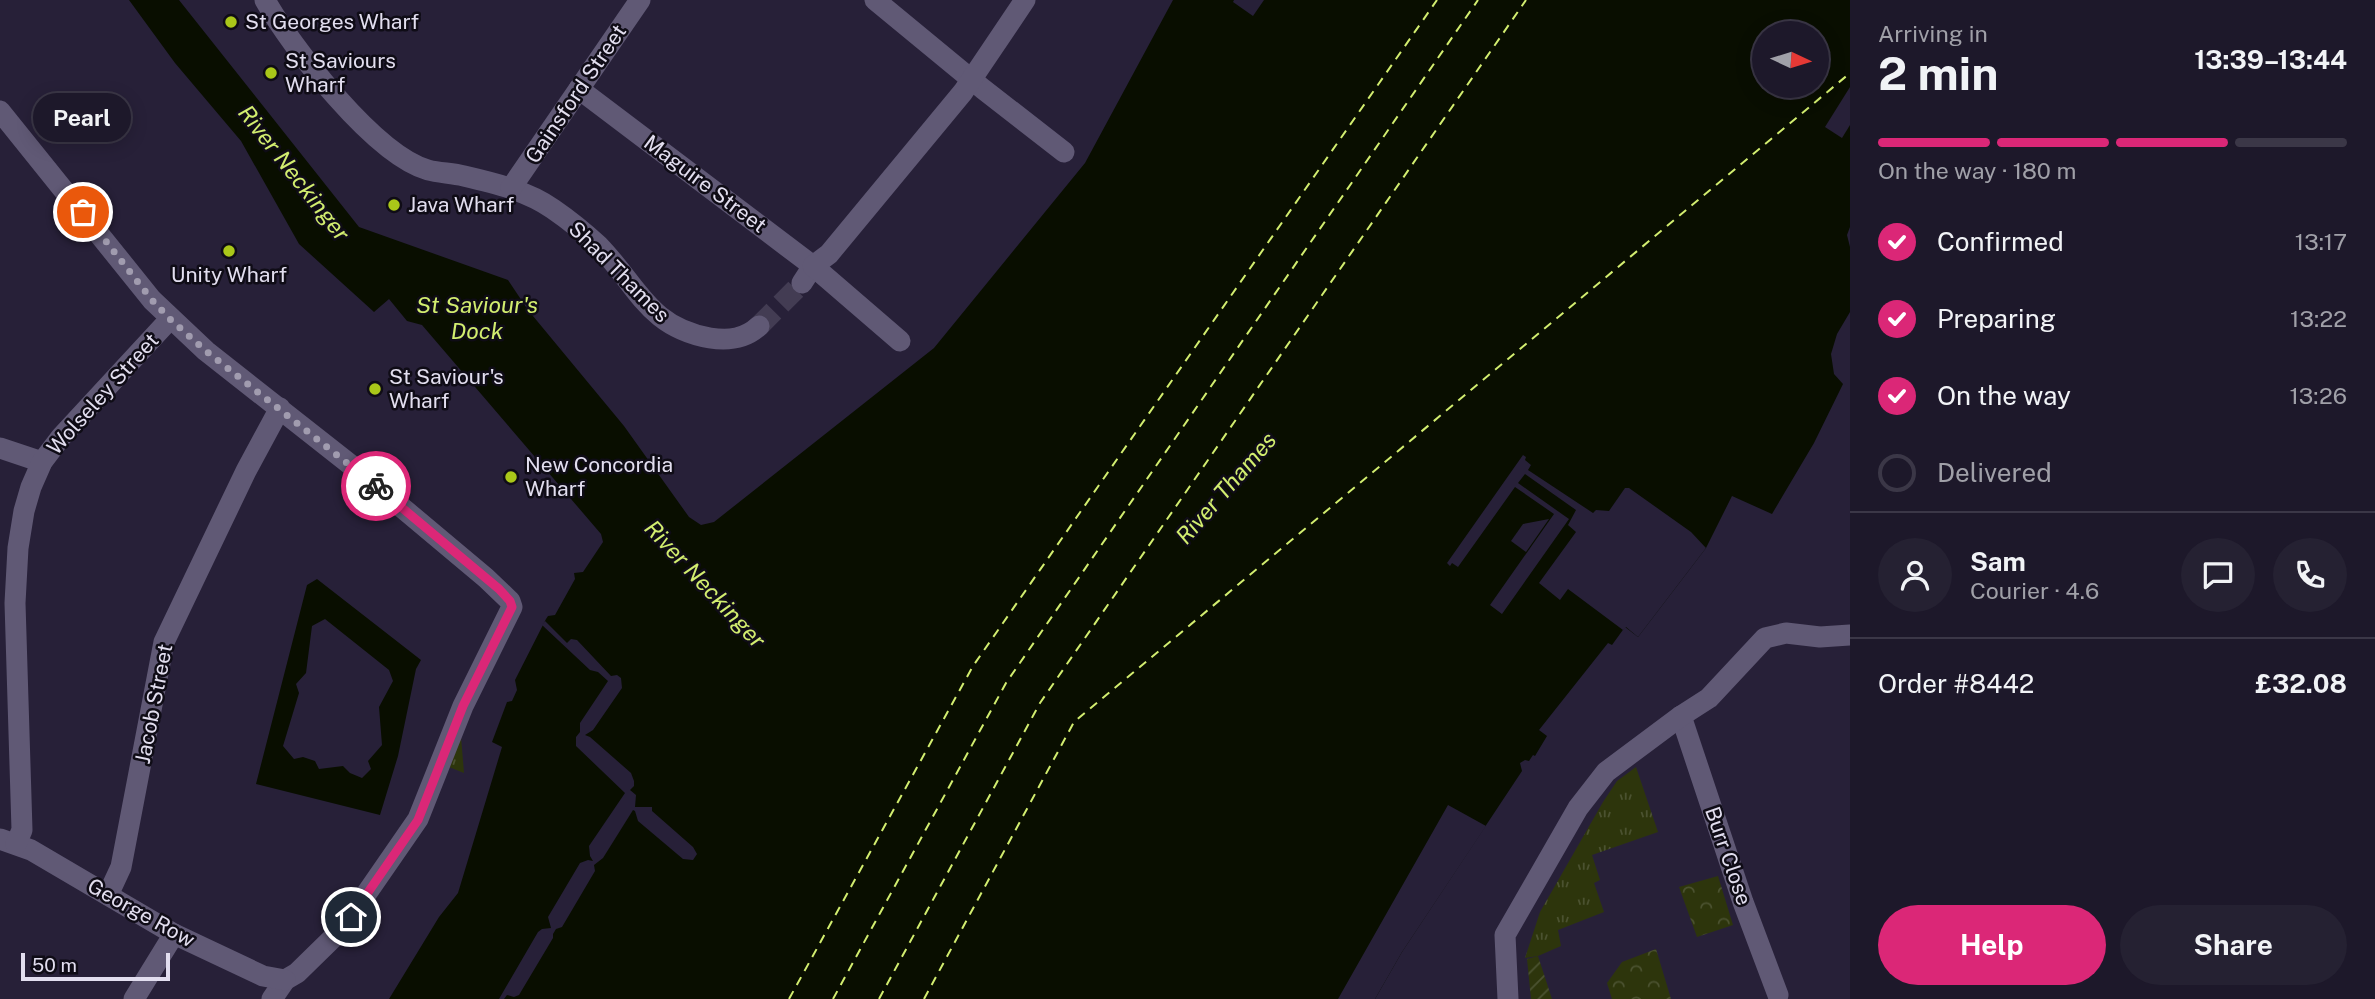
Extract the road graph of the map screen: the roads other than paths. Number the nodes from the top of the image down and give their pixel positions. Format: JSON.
{"nodes":[{"id":1,"x":265,"y":0,"type":"edge"},
{"id":2,"x":640,"y":0,"type":"edge"},
{"id":3,"x":875,"y":0,"type":"edge"},
{"id":4,"x":1026,"y":0,"type":"edge"},
{"id":5,"x":972,"y":80,"type":"junction"},
{"id":6,"x":579,"y":89,"type":"junction"},
{"id":7,"x":0,"y":111,"type":"edge"},
{"id":8,"x":1065,"y":152,"type":"dead end"},
{"id":9,"x":511,"y":188,"type":"junction"},
{"id":10,"x":808,"y":275,"type":"junction"},
{"id":11,"x":170,"y":319,"type":"junction"},
{"id":12,"x":759,"y":326,"type":"tunnel mouth"},
{"id":13,"x":900,"y":341,"type":"dead end"},
{"id":14,"x":280,"y":408,"type":"junction"},
{"id":15,"x":0,"y":448,"type":"edge"},
{"id":16,"x":42,"y":462,"type":"junction"},
{"id":17,"x":1850,"y":635,"type":"edge"},
{"id":18,"x":1681,"y":716,"type":"junction"},
{"id":19,"x":8,"y":841,"type":"edge"},
{"id":20,"x":108,"y":895,"type":"junction"},
{"id":21,"x":174,"y":934,"type":"junction"},
{"id":22,"x":285,"y":980,"type":"junction"},
{"id":23,"x":1778,"y":995,"type":"dead end"},
{"id":24,"x":134,"y":999,"type":"edge"},
{"id":25,"x":272,"y":999,"type":"edge"},
{"id":26,"x":1508,"y":999,"type":"edge"}],
"edges":[{"from":1,"to":9,"type":"street","name":"Shad Thames"},
{"from":2,"to":6,"type":"street","name":"Gainsford Street"},
{"from":3,"to":5,"type":"street"},
{"from":4,"to":5,"type":"street"},
{"from":5,"to":8,"type":"street"},
{"from":5,"to":10,"type":"street"},
{"from":6,"to":9,"type":"street","name":"Gainsford Street"},
{"from":6,"to":10,"type":"street","name":"Maguire Street"},
{"from":7,"to":11,"type":"street"},
{"from":9,"to":12,"type":"street","name":"Shad Thames"},
{"from":10,"to":13,"type":"street","name":"Maguire Street"},
{"from":11,"to":14,"type":"street"},
{"from":11,"to":16,"type":"street","name":"Wolseley Street"},
{"from":14,"to":20,"type":"street","name":"Jacob Street"},
{"from":14,"to":22,"type":"street"},
{"from":15,"to":16,"type":"street"},
{"from":16,"to":19,"type":"street","name":"Wolseley Street"},
{"from":17,"to":18,"type":"street"},
{"from":18,"to":23,"type":"street","name":"Burr Close"},
{"from":18,"to":26,"type":"street"},
{"from":19,"to":20,"type":"street","name":"George Row"},
{"from":20,"to":21,"type":"street","name":"George Row"},
{"from":21,"to":22,"type":"street","name":"George Row"},
{"from":21,"to":24,"type":"street"},
{"from":22,"to":25,"type":"street"}]}
